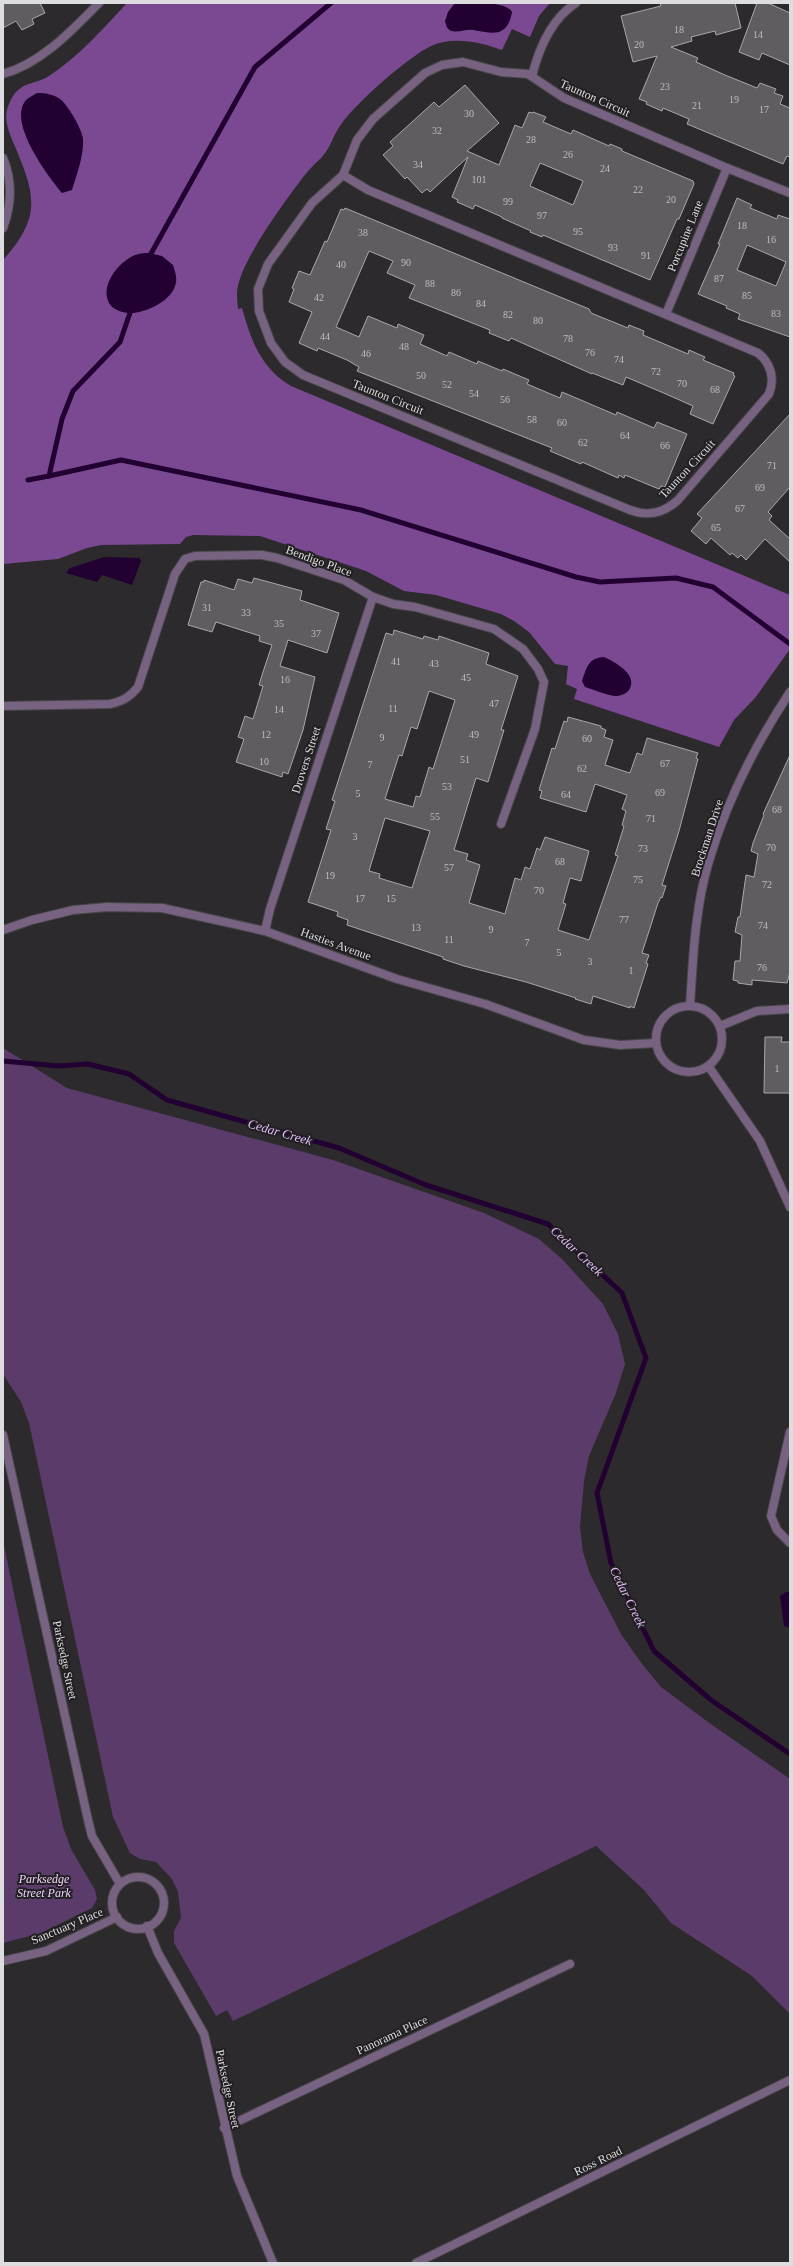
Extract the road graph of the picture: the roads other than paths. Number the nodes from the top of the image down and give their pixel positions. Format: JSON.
{"nodes":[{"id":1,"x":99,"y":3,"type":"edge"},
{"id":2,"x":576,"y":3,"type":"edge"},
{"id":3,"x":3,"y":74,"type":"edge"},
{"id":4,"x":532,"y":76,"type":"junction"},
{"id":5,"x":3,"y":158,"type":"edge"},
{"id":6,"x":727,"y":168,"type":"junction"},
{"id":7,"x":343,"y":175,"type":"junction"},
{"id":8,"x":790,"y":193,"type":"edge"},
{"id":9,"x":3,"y":228,"type":"edge"},
{"id":10,"x":666,"y":314,"type":"junction"},
{"id":11,"x":373,"y":597,"type":"junction"},
{"id":12,"x":790,"y":692,"type":"edge"},
{"id":13,"x":3,"y":706,"type":"edge"},
{"id":14,"x":501,"y":824,"type":"dead end"},
{"id":15,"x":3,"y":930,"type":"edge"},
{"id":16,"x":265,"y":931,"type":"junction"},
{"id":17,"x":690,"y":1006,"type":"junction"},
{"id":18,"x":790,"y":1008,"type":"edge"},
{"id":19,"x":720,"y":1026,"type":"junction"},
{"id":20,"x":656,"y":1043,"type":"junction"},
{"id":21,"x":709,"y":1067,"type":"junction"},
{"id":22,"x":790,"y":1207,"type":"edge"},
{"id":23,"x":790,"y":1432,"type":"edge"},
{"id":24,"x":3,"y":1435,"type":"edge"},
{"id":25,"x":790,"y":1543,"type":"edge"},
{"id":26,"x":120,"y":1884,"type":"junction"},
{"id":27,"x":117,"y":1917,"type":"junction"},
{"id":28,"x":147,"y":1926,"type":"junction"},
{"id":29,"x":3,"y":1961,"type":"edge"},
{"id":30,"x":570,"y":1964,"type":"dead end"},
{"id":31,"x":790,"y":2080,"type":"edge"},
{"id":32,"x":224,"y":2128,"type":"junction"},
{"id":33,"x":273,"y":2263,"type":"edge"},
{"id":34,"x":416,"y":2263,"type":"edge"}],
"edges":[{"from":1,"to":3,"type":"street"},
{"from":2,"to":4,"type":"street"},
{"from":4,"to":6,"type":"street","name":"Taunton Circuit"},
{"from":4,"to":7,"type":"street","name":"Taunton Circuit"},
{"from":5,"to":9,"type":"street"},
{"from":6,"to":8,"type":"street","name":"Taunton Circuit"},
{"from":6,"to":10,"type":"street","name":"Porcupine Lane"},
{"from":7,"to":10,"type":"street","name":"Taunton Circuit"},
{"from":7,"to":10,"type":"street","name":"Taunton Circuit"},
{"from":11,"to":13,"type":"street","name":"Bendigo Place"},
{"from":11,"to":14,"type":"street","name":"Bendigo Place"},
{"from":11,"to":16,"type":"street","name":"Drovers Street"},
{"from":12,"to":17,"type":"street","name":"Brockman Drive"},
{"from":15,"to":16,"type":"street","name":"Hasties Avenue"},
{"from":16,"to":20,"type":"street","name":"Hasties Avenue"},
{"from":17,"to":19,"type":"street"},
{"from":17,"to":20,"type":"street"},
{"from":18,"to":19,"type":"street"},
{"from":19,"to":21,"type":"street"},
{"from":20,"to":21,"type":"street"},
{"from":21,"to":22,"type":"street"},
{"from":23,"to":25,"type":"street"},
{"from":24,"to":26,"type":"street","name":"Parksedge Street"},
{"from":26,"to":27,"type":"street"},
{"from":26,"to":28,"type":"street"},
{"from":27,"to":28,"type":"street"},
{"from":27,"to":29,"type":"street","name":"Sanctuary Place"},
{"from":28,"to":32,"type":"street","name":"Parksedge Street"},
{"from":30,"to":32,"type":"street","name":"Panorama Place"},
{"from":31,"to":34,"type":"street","name":"Ross Road"},
{"from":32,"to":33,"type":"street","name":"Parksedge Street"}]}
